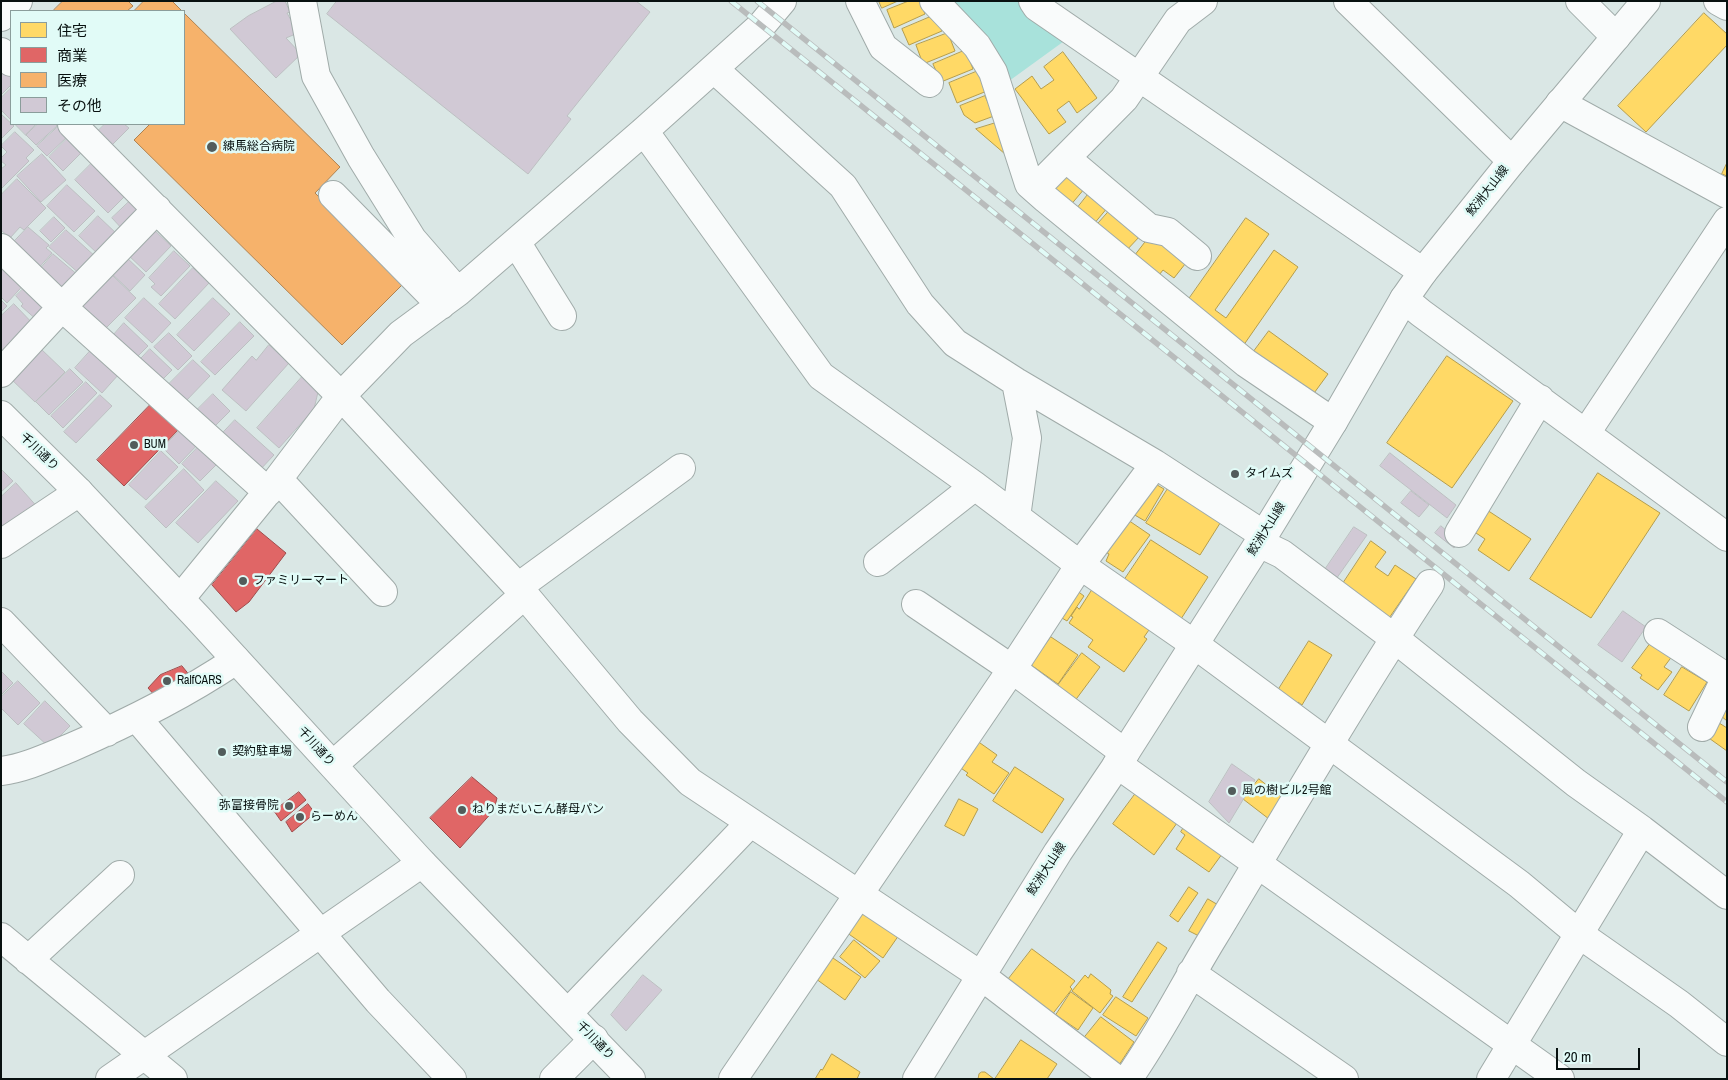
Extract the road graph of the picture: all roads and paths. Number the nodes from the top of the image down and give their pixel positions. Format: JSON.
{"nodes":[{"id":1,"x":18,"y":1,"type":"edge"},
{"id":2,"x":302,"y":1,"type":"edge"},
{"id":3,"x":782,"y":1,"type":"edge"},
{"id":4,"x":860,"y":1,"type":"edge"},
{"id":5,"x":934,"y":1,"type":"edge"},
{"id":6,"x":1033,"y":1,"type":"edge"},
{"id":7,"x":1203,"y":1,"type":"edge"},
{"id":8,"x":1348,"y":1,"type":"edge"},
{"id":9,"x":1580,"y":1,"type":"edge"},
{"id":10,"x":1646,"y":1,"type":"edge"},
{"id":11,"x":1718,"y":1,"type":"edge"},
{"id":12,"x":1727,"y":6,"type":"edge"},
{"id":13,"x":1,"y":17,"type":"edge"},
{"id":14,"x":1616,"y":37,"type":"junction"},
{"id":15,"x":1,"y":52,"type":"edge"},
{"id":16,"x":10,"y":61,"type":"edge"},
{"id":17,"x":714,"y":69,"type":"junction"},
{"id":18,"x":1138,"y":78,"type":"junction"},
{"id":19,"x":929,"y":83,"type":"dead end"},
{"id":20,"x":1560,"y":103,"type":"junction"},
{"id":21,"x":73,"y":125,"type":"edge"},
{"id":22,"x":644,"y":131,"type":"junction"},
{"id":23,"x":1066,"y":159,"type":"junction"},
{"id":24,"x":1512,"y":161,"type":"junction"},
{"id":25,"x":1035,"y":189,"type":"junction"},
{"id":26,"x":1727,"y":194,"type":"edge"},
{"id":27,"x":333,"y":195,"type":"dead end"},
{"id":28,"x":157,"y":210,"type":"junction"},
{"id":29,"x":1727,"y":221,"type":"edge"},
{"id":30,"x":516,"y":242,"type":"junction"},
{"id":31,"x":1,"y":248,"type":"edge"},
{"id":32,"x":1197,"y":256,"type":"dead end"},
{"id":33,"x":1423,"y":272,"type":"junction"},
{"id":34,"x":449,"y":298,"type":"junction"},
{"id":35,"x":1404,"y":298,"type":"junction"},
{"id":36,"x":62,"y":307,"type":"junction"},
{"id":37,"x":562,"y":316,"type":"dead end"},
{"id":38,"x":1,"y":373,"type":"edge"},
{"id":39,"x":1016,"y":382,"type":"junction"},
{"id":40,"x":342,"y":396,"type":"junction"},
{"id":41,"x":1540,"y":399,"type":"junction"},
{"id":42,"x":1,"y":415,"type":"edge"},
{"id":43,"x":1333,"y":422,"type":"junction"},
{"id":44,"x":1586,"y":433,"type":"junction"},
{"id":45,"x":1155,"y":464,"type":"junction"},
{"id":46,"x":681,"y":468,"type":"dead end"},
{"id":47,"x":273,"y":485,"type":"junction"},
{"id":48,"x":976,"y":486,"type":"junction"},
{"id":49,"x":80,"y":492,"type":"junction"},
{"id":50,"x":1016,"y":517,"type":"junction"},
{"id":51,"x":1459,"y":533,"type":"dead end"},
{"id":52,"x":1727,"y":537,"type":"edge"},
{"id":53,"x":1261,"y":539,"type":"junction"},
{"id":54,"x":1,"y":544,"type":"edge"},
{"id":55,"x":878,"y":562,"type":"dead end"},
{"id":56,"x":1080,"y":566,"type":"junction"},
{"id":57,"x":1430,"y":584,"type":"dead end"},
{"id":58,"x":521,"y":591,"type":"junction"},
{"id":59,"x":384,"y":592,"type":"dead end"},
{"id":60,"x":180,"y":599,"type":"junction"},
{"id":61,"x":916,"y":604,"type":"dead end"},
{"id":62,"x":1,"y":622,"type":"edge"},
{"id":63,"x":1658,"y":633,"type":"dead end"},
{"id":64,"x":1394,"y":638,"type":"junction"},
{"id":65,"x":1194,"y":644,"type":"junction"},
{"id":66,"x":236,"y":660,"type":"junction"},
{"id":67,"x":1012,"y":669,"type":"junction"},
{"id":68,"x":1726,"y":676,"type":"edge"},
{"id":69,"x":137,"y":718,"type":"junction"},
{"id":70,"x":1702,"y":727,"type":"dead end"},
{"id":71,"x":107,"y":732,"type":"junction"},
{"id":72,"x":1329,"y":745,"type":"junction"},
{"id":73,"x":1121,"y":758,"type":"junction"},
{"id":74,"x":332,"y":765,"type":"junction"},
{"id":75,"x":1,"y":771,"type":"edge"},
{"id":76,"x":750,"y":823,"type":"junction"},
{"id":77,"x":1642,"y":830,"type":"junction"},
{"id":78,"x":422,"y":862,"type":"junction"},
{"id":79,"x":1258,"y":862,"type":"junction"},
{"id":80,"x":120,"y":875,"type":"dead end"},
{"id":81,"x":860,"y":894,"type":"junction"},
{"id":82,"x":1727,"y":895,"type":"edge"},
{"id":83,"x":320,"y":934,"type":"junction"},
{"id":84,"x":1579,"y":934,"type":"junction"},
{"id":85,"x":11,"y":949,"type":"edge"},
{"id":86,"x":1191,"y":973,"type":"junction"},
{"id":87,"x":980,"y":975,"type":"junction"},
{"id":88,"x":568,"y":1013,"type":"junction"},
{"id":89,"x":594,"y":1039,"type":"junction"},
{"id":90,"x":1727,"y":1042,"type":"edge"},
{"id":91,"x":1512,"y":1044,"type":"junction"},
{"id":92,"x":145,"y":1055,"type":"junction"},
{"id":93,"x":110,"y":1079,"type":"edge"},
{"id":94,"x":173,"y":1079,"type":"edge"},
{"id":95,"x":452,"y":1079,"type":"edge"},
{"id":96,"x":554,"y":1079,"type":"edge"},
{"id":97,"x":631,"y":1079,"type":"edge"},
{"id":98,"x":733,"y":1079,"type":"edge"},
{"id":99,"x":917,"y":1079,"type":"edge"},
{"id":100,"x":1116,"y":1079,"type":"edge"},
{"id":101,"x":1128,"y":1079,"type":"edge"},
{"id":102,"x":1344,"y":1079,"type":"edge"},
{"id":103,"x":1491,"y":1079,"type":"edge"},
{"id":104,"x":1560,"y":1079,"type":"edge"}],
"edges":[{"from":1,"to":13,"type":"street"},
{"from":2,"to":34,"type":"street"},
{"from":3,"to":17,"type":"street"},
{"from":4,"to":19,"type":"street"},
{"from":5,"to":25,"type":"street"},
{"from":6,"to":18,"type":"street"},
{"from":7,"to":18,"type":"street"},
{"from":8,"to":24,"type":"street"},
{"from":9,"to":14,"type":"street"},
{"from":10,"to":14,"type":"street","name":"鮫洲大山線"},
{"from":11,"to":12,"type":"street"},
{"from":14,"to":20,"type":"street","name":"鮫洲大山線"},
{"from":15,"to":16,"type":"street"},
{"from":17,"to":22,"type":"street"},
{"from":17,"to":39,"type":"street"},
{"from":18,"to":23,"type":"street"},
{"from":18,"to":33,"type":"street"},
{"from":20,"to":24,"type":"street","name":"鮫洲大山線"},
{"from":20,"to":26,"type":"street"},
{"from":21,"to":28,"type":"street"},
{"from":22,"to":30,"type":"street"},
{"from":22,"to":48,"type":"street"},
{"from":23,"to":25,"type":"street"},
{"from":23,"to":32,"type":"street"},
{"from":24,"to":33,"type":"street","name":"鮫洲大山線"},
{"from":25,"to":43,"type":"street"},
{"from":27,"to":34,"type":"street"},
{"from":28,"to":36,"type":"street"},
{"from":28,"to":40,"type":"street"},
{"from":29,"to":44,"type":"street"},
{"from":30,"to":34,"type":"street"},
{"from":30,"to":37,"type":"street"},
{"from":31,"to":36,"type":"street"},
{"from":33,"to":35,"type":"street","name":"鮫洲大山線"},
{"from":34,"to":40,"type":"street"},
{"from":35,"to":41,"type":"street"},
{"from":35,"to":43,"type":"street","name":"鮫洲大山線"},
{"from":36,"to":38,"type":"street"},
{"from":36,"to":47,"type":"street"},
{"from":39,"to":45,"type":"street"},
{"from":39,"to":50,"type":"street"},
{"from":40,"to":47,"type":"street"},
{"from":40,"to":58,"type":"street"},
{"from":41,"to":44,"type":"street"},
{"from":41,"to":51,"type":"street"},
{"from":42,"to":49,"type":"street","name":"千川通り"},
{"from":43,"to":53,"type":"street","name":"鮫洲大山線"},
{"from":44,"to":52,"type":"street"},
{"from":45,"to":53,"type":"street"},
{"from":45,"to":56,"type":"street"},
{"from":46,"to":58,"type":"street"},
{"from":47,"to":59,"type":"street"},
{"from":47,"to":60,"type":"street"},
{"from":48,"to":50,"type":"street"},
{"from":48,"to":55,"type":"street"},
{"from":49,"to":54,"type":"street"},
{"from":49,"to":60,"type":"street","name":"千川通り"},
{"from":50,"to":56,"type":"street"},
{"from":53,"to":64,"type":"street"},
{"from":53,"to":65,"type":"street","name":"鮫洲大山線"},
{"from":56,"to":65,"type":"street"},
{"from":56,"to":67,"type":"street"},
{"from":57,"to":64,"type":"street"},
{"from":58,"to":74,"type":"street"},
{"from":58,"to":76,"type":"street"},
{"from":60,"to":66,"type":"street","name":"千川通り"},
{"from":61,"to":67,"type":"street"},
{"from":62,"to":71,"type":"street"},
{"from":63,"to":68,"type":"street"},
{"from":64,"to":72,"type":"street"},
{"from":64,"to":77,"type":"street"},
{"from":65,"to":72,"type":"street"},
{"from":65,"to":73,"type":"street","name":"鮫洲大山線"},
{"from":66,"to":69,"type":"street"},
{"from":66,"to":74,"type":"street","name":"千川通り"},
{"from":67,"to":73,"type":"street"},
{"from":67,"to":81,"type":"street"},
{"from":68,"to":70,"type":"street"},
{"from":69,"to":71,"type":"street"},
{"from":69,"to":83,"type":"street"},
{"from":71,"to":75,"type":"street"},
{"from":72,"to":79,"type":"street"},
{"from":72,"to":84,"type":"street"},
{"from":73,"to":79,"type":"street"},
{"from":73,"to":87,"type":"street","name":"鮫洲大山線"},
{"from":74,"to":78,"type":"street","name":"千川通り"},
{"from":76,"to":81,"type":"street"},
{"from":76,"to":88,"type":"street"},
{"from":77,"to":82,"type":"street"},
{"from":77,"to":84,"type":"street"},
{"from":78,"to":83,"type":"street"},
{"from":78,"to":88,"type":"street","name":"千川通り"},
{"from":79,"to":86,"type":"street"},
{"from":79,"to":91,"type":"street"},
{"from":80,"to":85,"type":"street"},
{"from":81,"to":87,"type":"street"},
{"from":81,"to":98,"type":"street"},
{"from":83,"to":92,"type":"street"},
{"from":83,"to":95,"type":"street"},
{"from":84,"to":90,"type":"street"},
{"from":84,"to":91,"type":"street"},
{"from":85,"to":92,"type":"street"},
{"from":86,"to":101,"type":"street"},
{"from":86,"to":102,"type":"street"},
{"from":87,"to":99,"type":"street","name":"鮫洲大山線"},
{"from":87,"to":100,"type":"street"},
{"from":88,"to":89,"type":"street","name":"千川通り"},
{"from":89,"to":96,"type":"street"},
{"from":89,"to":97,"type":"street","name":"千川通り"},
{"from":91,"to":103,"type":"street"},
{"from":91,"to":104,"type":"street"},
{"from":92,"to":93,"type":"street"},
{"from":92,"to":94,"type":"street"}]}
